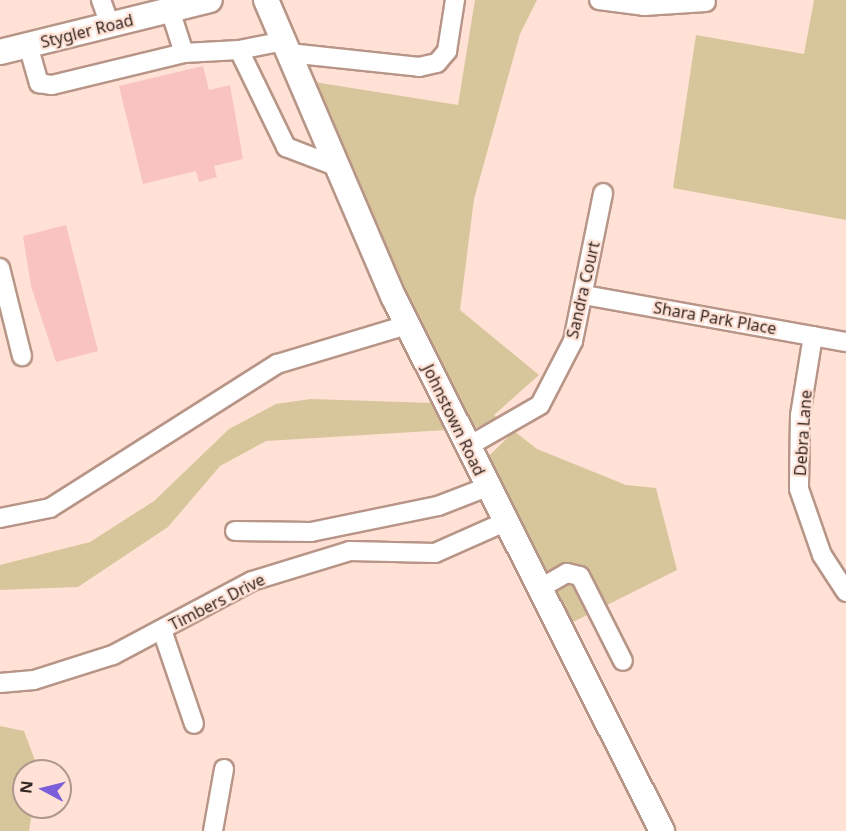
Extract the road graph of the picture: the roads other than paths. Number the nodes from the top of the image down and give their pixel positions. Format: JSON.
{"nodes":[{"id":1,"x":101,"y":0,"type":"edge"},
{"id":2,"x":210,"y":0,"type":"edge"},
{"id":3,"x":266,"y":0,"type":"edge"},
{"id":4,"x":455,"y":0,"type":"edge"},
{"id":5,"x":598,"y":0,"type":"edge"},
{"id":6,"x":706,"y":2,"type":"dead end"},
{"id":7,"x":170,"y":10,"type":"junction"},
{"id":8,"x":110,"y":25,"type":"junction"},
{"id":9,"x":28,"y":45,"type":"junction"},
{"id":10,"x":286,"y":47,"type":"junction"},
{"id":11,"x":239,"y":50,"type":"junction"},
{"id":12,"x":0,"y":52,"type":"edge"},
{"id":13,"x":184,"y":53,"type":"junction"},
{"id":14,"x":338,"y":167,"type":"junction"},
{"id":15,"x":603,"y":193,"type":"dead end"},
{"id":16,"x":0,"y":268,"type":"edge"},
{"id":17,"x":584,"y":295,"type":"junction"},
{"id":18,"x":407,"y":325,"type":"junction"},
{"id":19,"x":813,"y":336,"type":"junction"},
{"id":20,"x":846,"y":342,"type":"edge"},
{"id":21,"x":22,"y":356,"type":"dead end"},
{"id":22,"x":467,"y":447,"type":"junction"},
{"id":23,"x":487,"y":487,"type":"junction"},
{"id":24,"x":0,"y":518,"type":"edge"},
{"id":25,"x":505,"y":522,"type":"junction"},
{"id":26,"x":235,"y":531,"type":"dead end"},
{"id":27,"x":539,"y":589,"type":"junction"},
{"id":28,"x":846,"y":592,"type":"edge"},
{"id":29,"x":162,"y":630,"type":"junction"},
{"id":30,"x":624,"y":661,"type":"dead end"},
{"id":31,"x":0,"y":683,"type":"edge"},
{"id":32,"x":194,"y":724,"type":"dead end"},
{"id":33,"x":224,"y":769,"type":"dead end"},
{"id":34,"x":213,"y":831,"type":"edge"},
{"id":35,"x":662,"y":831,"type":"edge"}],
"edges":[{"from":1,"to":8,"type":"street"},
{"from":2,"to":7,"type":"main road","name":"Stygler Road"},
{"from":3,"to":10,"type":"main road","name":"Johnstown Road"},
{"from":4,"to":10,"type":"street"},
{"from":5,"to":6,"type":"street"},
{"from":7,"to":8,"type":"main road","name":"Stygler Road"},
{"from":7,"to":13,"type":"street"},
{"from":8,"to":9,"type":"main road","name":"Stygler Road"},
{"from":9,"to":12,"type":"main road","name":"Stygler Road"},
{"from":9,"to":13,"type":"street"},
{"from":10,"to":11,"type":"street"},
{"from":10,"to":14,"type":"main road","name":"Johnstown Road"},
{"from":11,"to":13,"type":"street"},
{"from":11,"to":14,"type":"street"},
{"from":14,"to":18,"type":"main road","name":"Johnstown Road"},
{"from":15,"to":17,"type":"street","name":"Sandra Court"},
{"from":16,"to":21,"type":"street"},
{"from":17,"to":19,"type":"street","name":"Shara Park Place"},
{"from":17,"to":22,"type":"street","name":"Sandra Court"},
{"from":18,"to":22,"type":"main road","name":"Johnstown Road"},
{"from":18,"to":24,"type":"street"},
{"from":19,"to":20,"type":"street","name":"Shara Park Place"},
{"from":19,"to":28,"type":"street","name":"Debra Lane"},
{"from":22,"to":23,"type":"main road","name":"Johnstown Road"},
{"from":23,"to":25,"type":"main road","name":"Johnstown Road"},
{"from":23,"to":26,"type":"street"},
{"from":25,"to":27,"type":"main road","name":"Johnstown Road"},
{"from":25,"to":29,"type":"street","name":"Timbers Drive"},
{"from":27,"to":30,"type":"street"},
{"from":27,"to":35,"type":"main road","name":"Johnstown Road"},
{"from":29,"to":31,"type":"street","name":"Timbers Drive"},
{"from":29,"to":32,"type":"street"},
{"from":33,"to":34,"type":"street"}]}
